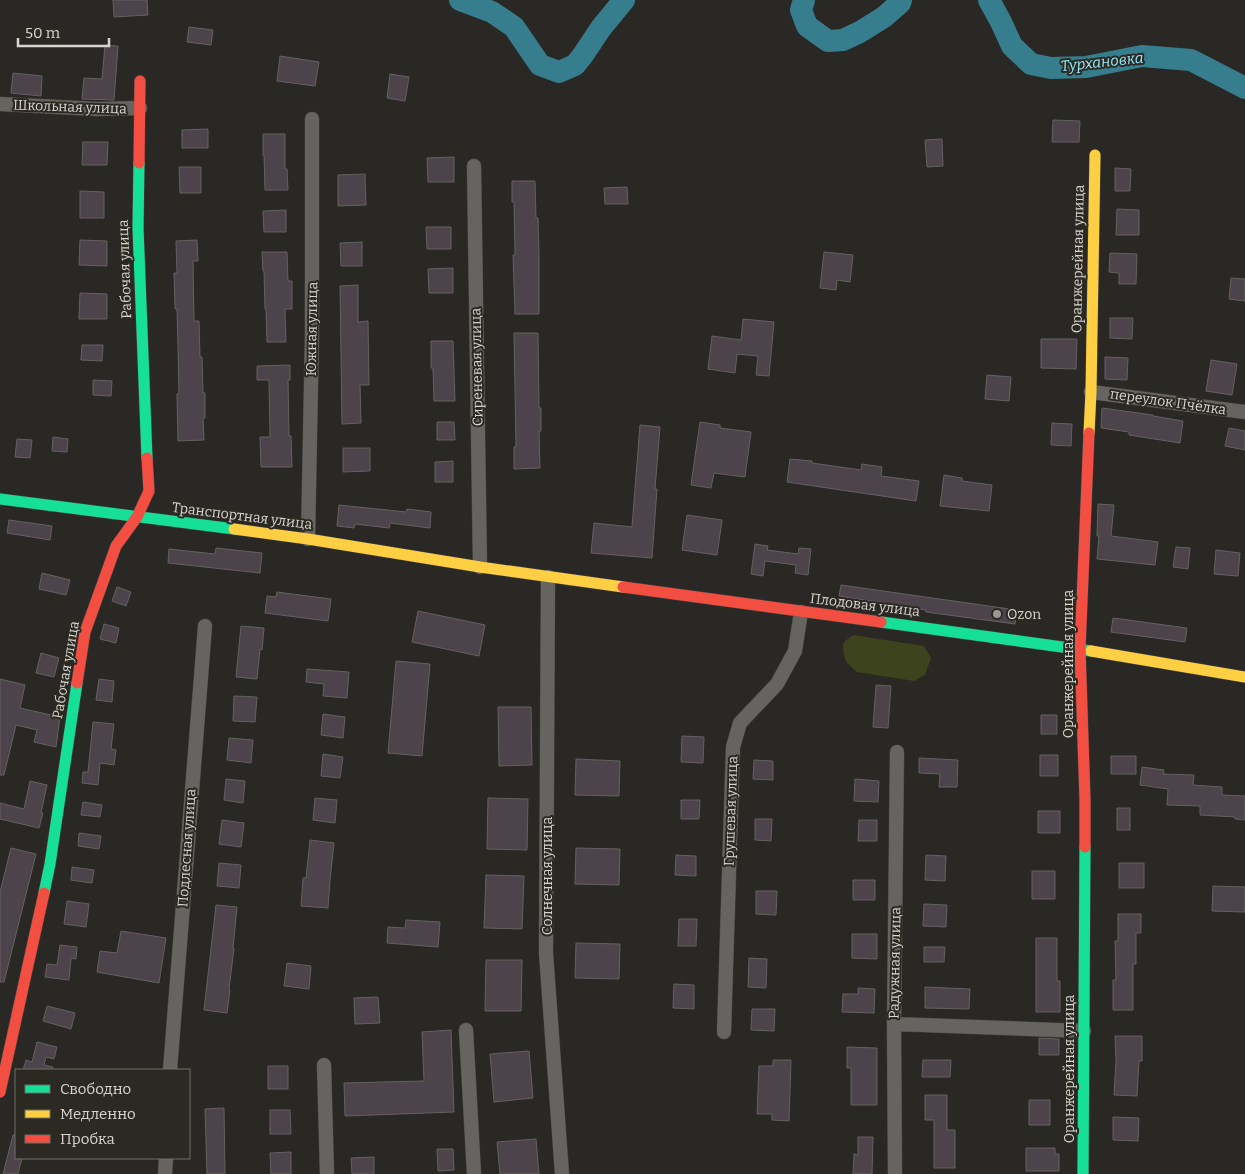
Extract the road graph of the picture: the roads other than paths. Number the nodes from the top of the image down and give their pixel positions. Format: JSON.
{"nodes":[{"id":1,"x":140,"y":80,"type":"dead end"},
{"id":2,"x":0,"y":104,"type":"edge"},
{"id":3,"x":140,"y":108,"type":"junction"},
{"id":4,"x":312,"y":119,"type":"dead end"},
{"id":5,"x":1095,"y":155,"type":"dead end"},
{"id":6,"x":474,"y":166,"type":"dead end"},
{"id":7,"x":1091,"y":392,"type":"junction"},
{"id":8,"x":1245,"y":412,"type":"edge"},
{"id":9,"x":0,"y":499,"type":"edge"},
{"id":10,"x":137,"y":518,"type":"junction"},
{"id":11,"x":308,"y":539,"type":"junction"},
{"id":12,"x":480,"y":567,"type":"junction"},
{"id":13,"x":548,"y":576,"type":"junction"},
{"id":14,"x":801,"y":612,"type":"junction"},
{"id":15,"x":205,"y":626,"type":"dead end"},
{"id":16,"x":1080,"y":649,"type":"junction"},
{"id":17,"x":1245,"y":677,"type":"edge"},
{"id":18,"x":897,"y":752,"type":"dead end"},
{"id":19,"x":894,"y":1024,"type":"junction"},
{"id":20,"x":466,"y":1030,"type":"dead end"},
{"id":21,"x":1084,"y":1031,"type":"junction"},
{"id":22,"x":724,"y":1032,"type":"dead end"},
{"id":23,"x":324,"y":1065,"type":"dead end"},
{"id":24,"x":170,"y":1069,"type":"edge"},
{"id":25,"x":0,"y":1092,"type":"edge"},
{"id":26,"x":166,"y":1159,"type":"edge"},
{"id":27,"x":165,"y":1174,"type":"edge"},
{"id":28,"x":326,"y":1174,"type":"edge"},
{"id":29,"x":474,"y":1174,"type":"edge"},
{"id":30,"x":562,"y":1174,"type":"edge"},
{"id":31,"x":895,"y":1174,"type":"edge"},
{"id":32,"x":1083,"y":1174,"type":"edge"}],
"edges":[{"from":1,"to":3,"type":"street","name":"Рабочая улица"},
{"from":2,"to":3,"type":"street","name":"Школьная улица"},
{"from":3,"to":10,"type":"street","name":"Рабочая улица"},
{"from":4,"to":11,"type":"street","name":"Южная улица"},
{"from":5,"to":7,"type":"street","name":"Оранжерейная улица"},
{"from":6,"to":12,"type":"street","name":"Сиреневая улица"},
{"from":7,"to":8,"type":"street","name":"переулок Пчёлка"},
{"from":7,"to":16,"type":"street","name":"Оранжерейная улица"},
{"from":9,"to":10,"type":"street","name":"Транспортная улица"},
{"from":10,"to":11,"type":"street","name":"Транспортная улица"},
{"from":10,"to":25,"type":"street","name":"Рабочая улица"},
{"from":11,"to":12,"type":"street","name":"Транспортная улица"},
{"from":12,"to":13,"type":"street","name":"Плодовая улица"},
{"from":13,"to":14,"type":"street","name":"Плодовая улица"},
{"from":13,"to":30,"type":"street","name":"Солнечная улица"},
{"from":14,"to":16,"type":"street","name":"Плодовая улица"},
{"from":14,"to":22,"type":"street","name":"Грушевая улица"},
{"from":15,"to":24,"type":"street","name":"Подлесная улица"},
{"from":16,"to":17,"type":"street","name":"Плодовая улица"},
{"from":16,"to":21,"type":"street","name":"Оранжерейная улица"},
{"from":18,"to":19,"type":"street","name":"Радужная улица"},
{"from":19,"to":21,"type":"street"},
{"from":19,"to":31,"type":"street","name":"Радужная улица"},
{"from":20,"to":29,"type":"street"},
{"from":21,"to":32,"type":"street","name":"Оранжерейная улица"},
{"from":23,"to":28,"type":"street"},
{"from":26,"to":27,"type":"street"}]}
